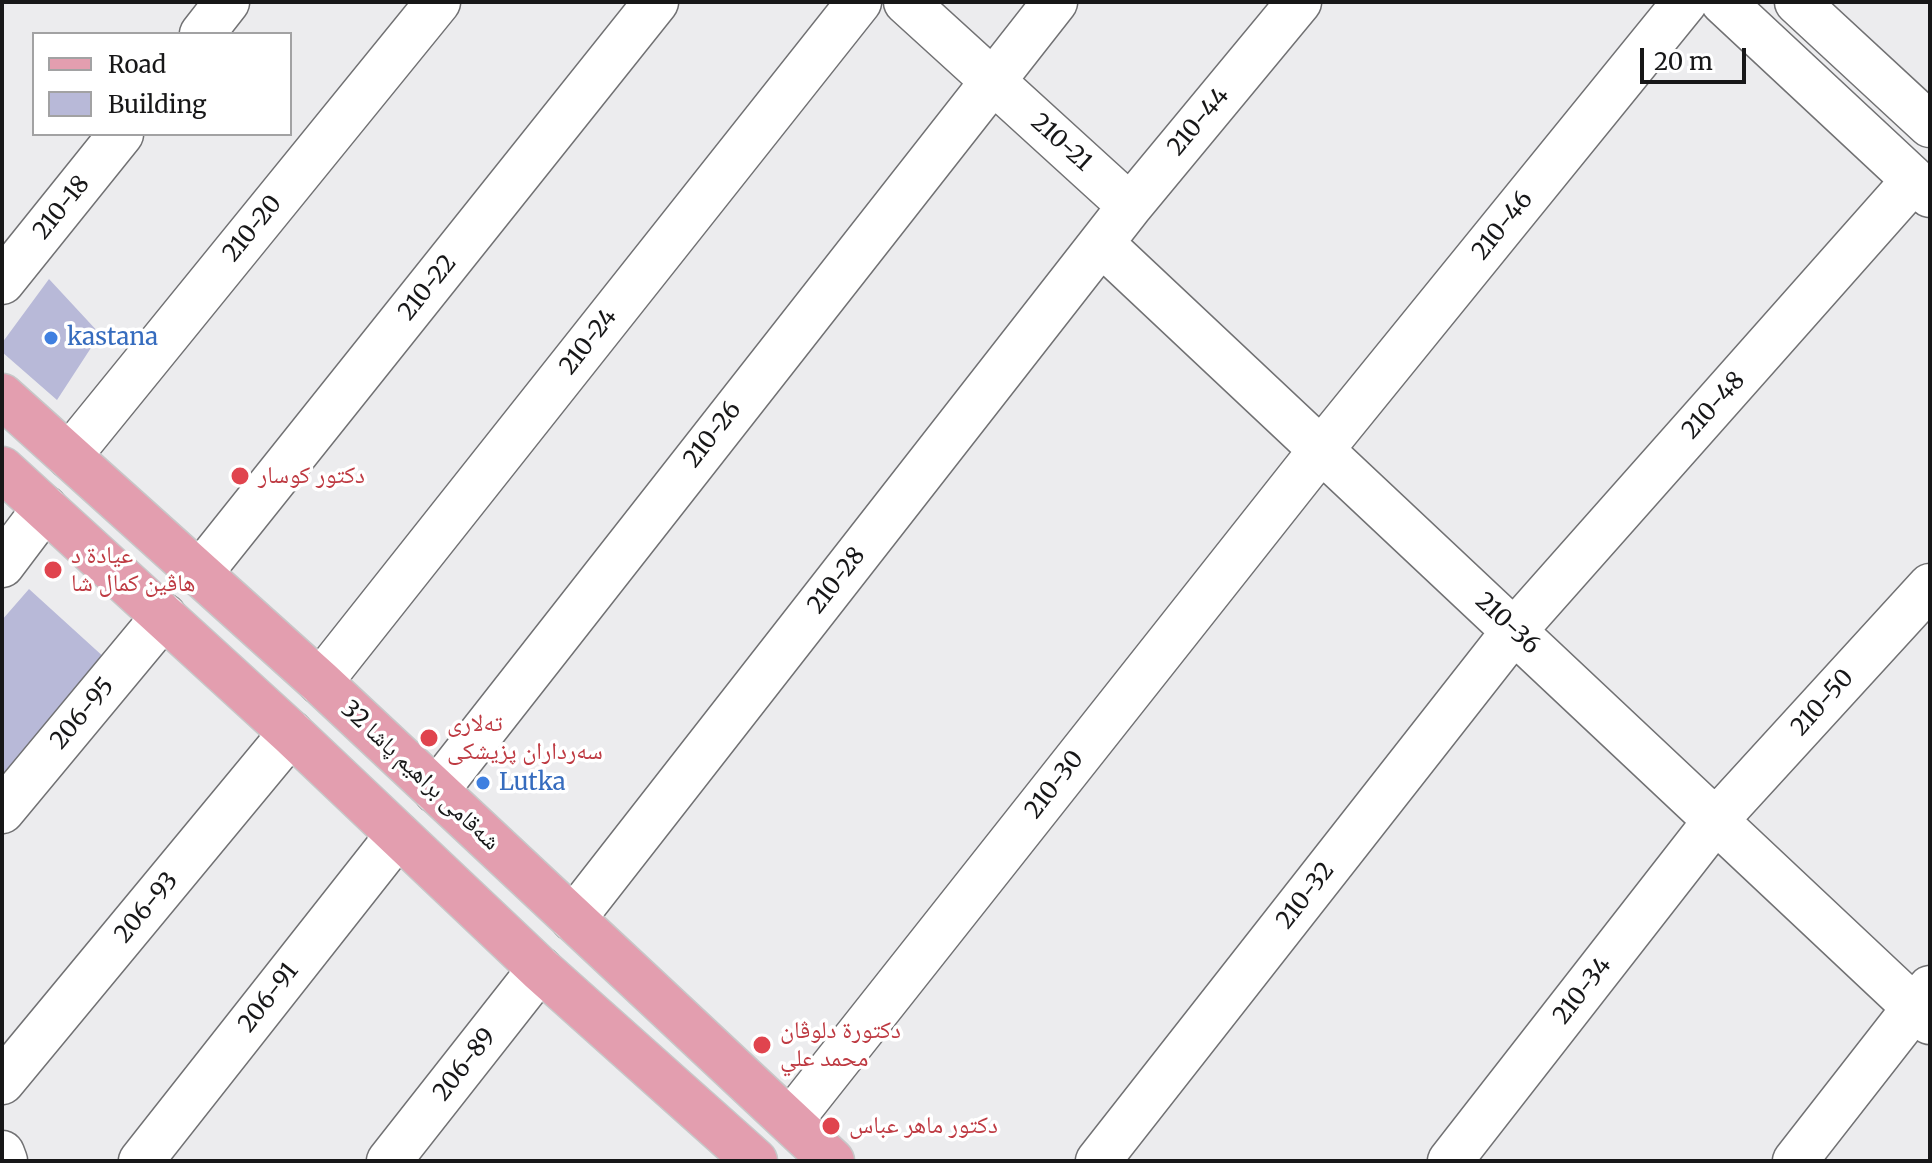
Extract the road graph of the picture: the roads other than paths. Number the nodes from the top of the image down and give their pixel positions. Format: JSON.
{"nodes":[{"id":1,"x":227,"y":2,"type":"edge"},
{"id":2,"x":438,"y":2,"type":"edge"},
{"id":3,"x":656,"y":2,"type":"edge"},
{"id":4,"x":859,"y":2,"type":"edge"},
{"id":5,"x":906,"y":2,"type":"edge"},
{"id":6,"x":1055,"y":2,"type":"edge"},
{"id":7,"x":1299,"y":2,"type":"edge"},
{"id":8,"x":1685,"y":2,"type":"edge"},
{"id":9,"x":1723,"y":2,"type":"edge"},
{"id":10,"x":1797,"y":2,"type":"edge"},
{"id":11,"x":204,"y":32,"type":"edge"},
{"id":12,"x":993,"y":81,"type":"junction"},
{"id":13,"x":1930,"y":125,"type":"edge"},
{"id":14,"x":119,"y":136,"type":"edge"},
{"id":15,"x":1922,"y":188,"type":"edge"},
{"id":16,"x":1130,"y":206,"type":"junction"},
{"id":17,"x":1101,"y":243,"type":"junction"},
{"id":18,"x":2,"y":282,"type":"edge"},
{"id":19,"x":2,"y":396,"type":"edge"},
{"id":20,"x":1321,"y":450,"type":"junction"},
{"id":21,"x":69,"y":456,"type":"junction"},
{"id":22,"x":2,"y":469,"type":"edge"},
{"id":23,"x":45,"y":508,"type":"junction"},
{"id":24,"x":2,"y":565,"type":"edge"},
{"id":25,"x":200,"y":573,"type":"junction"},
{"id":26,"x":1930,"y":586,"type":"edge"},
{"id":27,"x":164,"y":616,"type":"junction"},
{"id":28,"x":1514,"y":631,"type":"junction"},
{"id":29,"x":320,"y":682,"type":"junction"},
{"id":30,"x":291,"y":733,"type":"junction"},
{"id":31,"x":436,"y":791,"type":"junction"},
{"id":32,"x":2,"y":811,"type":"edge"},
{"id":33,"x":1716,"y":820,"type":"junction"},
{"id":34,"x":398,"y":835,"type":"junction"},
{"id":35,"x":573,"y":919,"type":"junction"},
{"id":36,"x":540,"y":969,"type":"junction"},
{"id":37,"x":1925,"y":1005,"type":"edge"},
{"id":38,"x":2,"y":1082,"type":"edge"},
{"id":39,"x":790,"y":1121,"type":"junction"},
{"id":40,"x":2,"y":1153,"type":"edge"},
{"id":41,"x":5,"y":1161,"type":"edge"},
{"id":42,"x":141,"y":1161,"type":"edge"},
{"id":43,"x":389,"y":1161,"type":"edge"},
{"id":44,"x":755,"y":1161,"type":"edge"},
{"id":45,"x":832,"y":1161,"type":"edge"},
{"id":46,"x":1098,"y":1161,"type":"edge"},
{"id":47,"x":1450,"y":1161,"type":"edge"},
{"id":48,"x":1795,"y":1161,"type":"edge"}],
"edges":[{"from":1,"to":11,"type":"street"},
{"from":2,"to":21,"type":"street","name":"210-20"},
{"from":3,"to":25,"type":"street","name":"210-22"},
{"from":4,"to":29,"type":"street","name":"210-24"},
{"from":5,"to":12,"type":"street","name":"210-21"},
{"from":6,"to":12,"type":"street"},
{"from":7,"to":16,"type":"street","name":"210-44"},
{"from":8,"to":20,"type":"street","name":"210-46"},
{"from":9,"to":15,"type":"street"},
{"from":10,"to":13,"type":"street"},
{"from":12,"to":16,"type":"street","name":"210-21"},
{"from":12,"to":31,"type":"street","name":"210-26"},
{"from":14,"to":18,"type":"street","name":"210-18"},
{"from":15,"to":28,"type":"street","name":"210-48"},
{"from":16,"to":17,"type":"street","name":"210-44"},
{"from":17,"to":20,"type":"street","name":"210-36"},
{"from":17,"to":35,"type":"street","name":"210-28"},
{"from":19,"to":21,"type":"main road","name":"شەقامی براهیم پاشا 32"},
{"from":20,"to":28,"type":"street","name":"210-36"},
{"from":20,"to":39,"type":"street","name":"210-30"},
{"from":21,"to":25,"type":"main road","name":"شەقامی براهیم پاشا 32"},
{"from":22,"to":23,"type":"main road"},
{"from":23,"to":24,"type":"street"},
{"from":23,"to":27,"type":"main road"},
{"from":25,"to":29,"type":"main road","name":"شەقامی براهیم پاشا 32"},
{"from":26,"to":33,"type":"street","name":"210-50"},
{"from":27,"to":30,"type":"main road"},
{"from":27,"to":32,"type":"street","name":"206-95"},
{"from":28,"to":33,"type":"street","name":"210-36"},
{"from":28,"to":46,"type":"street","name":"210-32"},
{"from":29,"to":31,"type":"main road","name":"شەقامی براهیم پاشا 32"},
{"from":30,"to":34,"type":"main road"},
{"from":30,"to":38,"type":"street","name":"206-93"},
{"from":31,"to":35,"type":"main road","name":"شەقامی براهیم پاشا 32"},
{"from":33,"to":37,"type":"street","name":"210-36"},
{"from":33,"to":47,"type":"street","name":"210-34"},
{"from":34,"to":36,"type":"main road"},
{"from":34,"to":42,"type":"street","name":"206-91"},
{"from":35,"to":39,"type":"main road","name":"شەقامی براهیم پاشا 32"},
{"from":36,"to":43,"type":"street","name":"206-89"},
{"from":36,"to":44,"type":"main road"},
{"from":37,"to":48,"type":"street","name":"210-36"},
{"from":39,"to":45,"type":"main road","name":"شەقامی براهیم پاشا 32"},
{"from":40,"to":41,"type":"street"}]}
